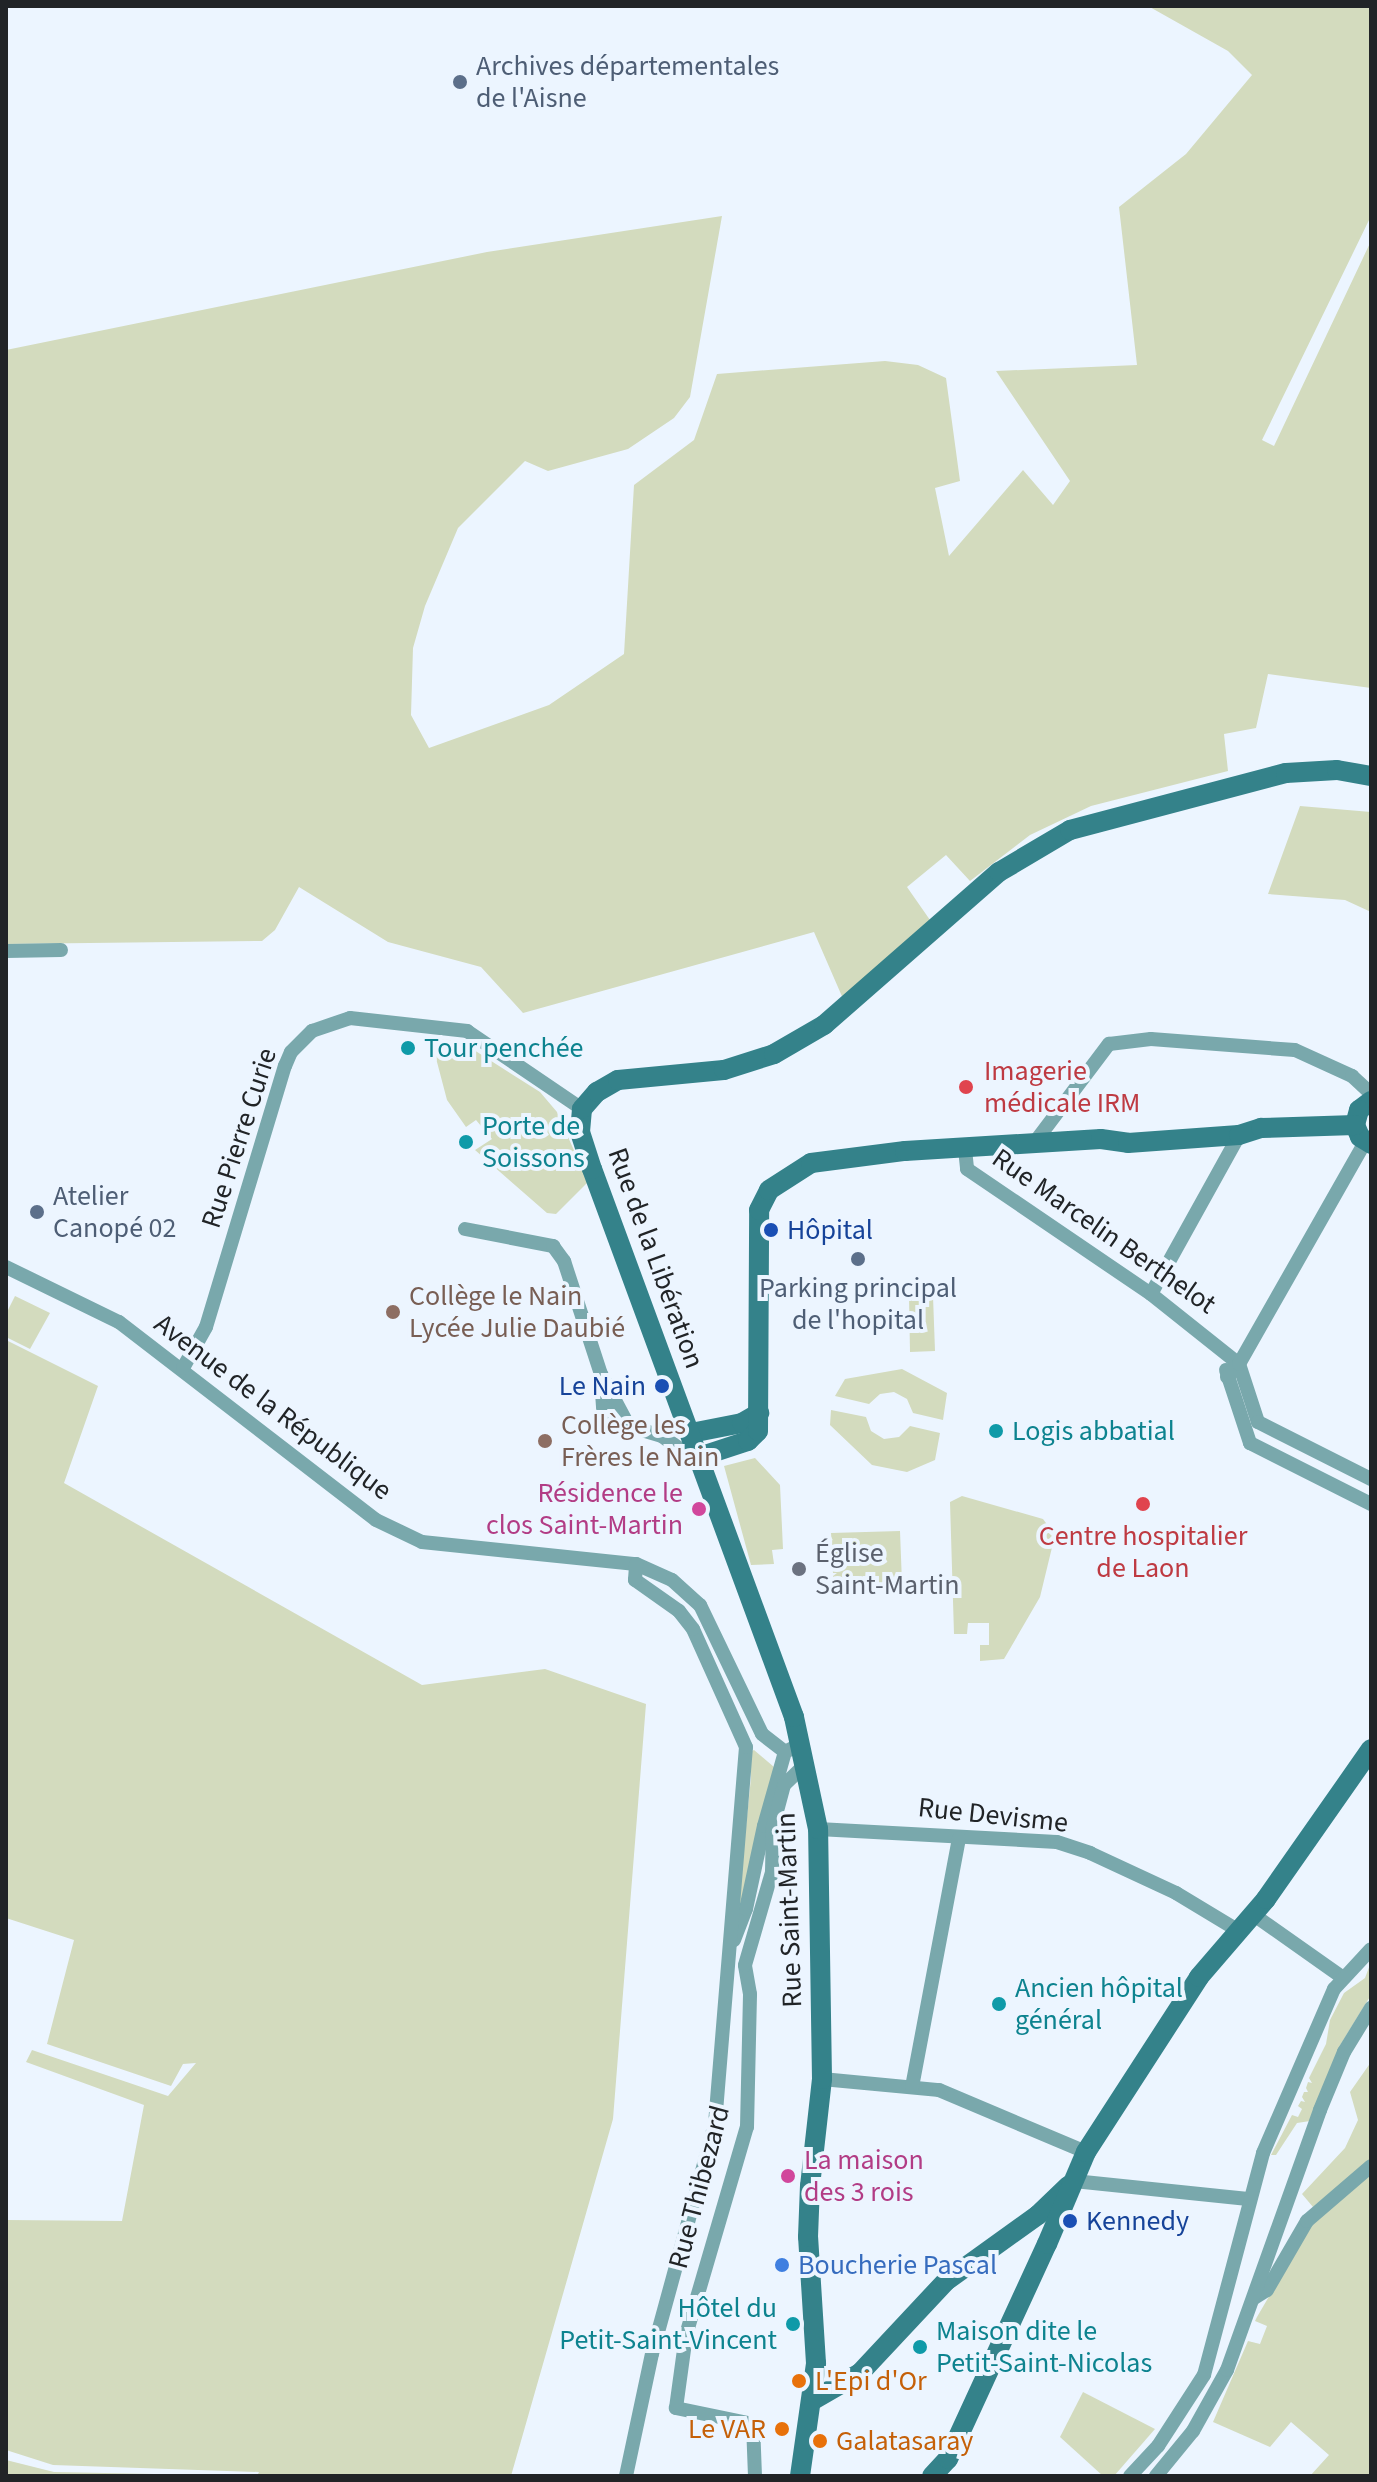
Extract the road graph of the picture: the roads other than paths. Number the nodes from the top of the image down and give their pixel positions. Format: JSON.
{"nodes":[{"id":1,"x":1371,"y":776,"type":"edge"},
{"id":2,"x":61,"y":950,"type":"dead end"},
{"id":3,"x":6,"y":951,"type":"edge"},
{"id":4,"x":1371,"y":1094,"type":"edge"},
{"id":5,"x":1371,"y":1101,"type":"edge"},
{"id":6,"x":582,"y":1109,"type":"junction"},
{"id":7,"x":1239,"y":1135,"type":"junction"},
{"id":8,"x":1364,"y":1137,"type":"edge"},
{"id":9,"x":1032,"y":1146,"type":"junction"},
{"id":10,"x":965,"y":1149,"type":"junction"},
{"id":11,"x":465,"y":1229,"type":"dead end"},
{"id":12,"x":6,"y":1267,"type":"edge"},
{"id":13,"x":1151,"y":1294,"type":"junction"},
{"id":14,"x":1222,"y":1350,"type":"junction"},
{"id":15,"x":1239,"y":1364,"type":"junction"},
{"id":16,"x":183,"y":1368,"type":"junction"},
{"id":17,"x":1227,"y":1377,"type":"junction"},
{"id":18,"x":662,"y":1436,"type":"junction"},
{"id":19,"x":693,"y":1442,"type":"junction"},
{"id":20,"x":1367,"y":1477,"type":"edge"},
{"id":21,"x":1353,"y":1495,"type":"junction"},
{"id":22,"x":1371,"y":1504,"type":"edge"},
{"id":23,"x":636,"y":1564,"type":"junction"},
{"id":24,"x":1371,"y":1749,"type":"edge"},
{"id":25,"x":797,"y":1754,"type":"junction"},
{"id":26,"x":818,"y":1829,"type":"junction"},
{"id":27,"x":959,"y":1838,"type":"junction"},
{"id":28,"x":1254,"y":1915,"type":"junction"},
{"id":29,"x":1239,"y":1931,"type":"junction"},
{"id":30,"x":1371,"y":1949,"type":"edge"},
{"id":31,"x":727,"y":1956,"type":"junction"},
{"id":32,"x":1342,"y":1977,"type":"junction"},
{"id":33,"x":1371,"y":2008,"type":"edge"},
{"id":34,"x":822,"y":2079,"type":"junction"},
{"id":35,"x":912,"y":2087,"type":"junction"},
{"id":36,"x":1086,"y":2152,"type":"junction"},
{"id":37,"x":1371,"y":2166,"type":"edge"},
{"id":38,"x":1074,"y":2181,"type":"junction"},
{"id":39,"x":1248,"y":2199,"type":"junction"},
{"id":40,"x":1254,"y":2298,"type":"junction"},
{"id":41,"x":813,"y":2400,"type":"junction"},
{"id":42,"x":800,"y":2473,"type":"edge"},
{"id":43,"x":626,"y":2476,"type":"edge"},
{"id":44,"x":755,"y":2476,"type":"edge"},
{"id":45,"x":932,"y":2476,"type":"edge"},
{"id":46,"x":1130,"y":2476,"type":"edge"},
{"id":47,"x":1156,"y":2476,"type":"edge"}],
"edges":[{"from":1,"to":6,"type":"main road"},
{"from":2,"to":3,"type":"street"},
{"from":4,"to":9,"type":"street"},
{"from":5,"to":8,"type":"main road"},
{"from":6,"to":16,"type":"street","name":"Rue Pierre Curie"},
{"from":6,"to":19,"type":"main road","name":"Rue de la Libération"},
{"from":7,"to":8,"type":"main road"},
{"from":7,"to":9,"type":"main road"},
{"from":7,"to":13,"type":"street"},
{"from":8,"to":15,"type":"street"},
{"from":9,"to":10,"type":"main road"},
{"from":10,"to":13,"type":"street","name":"Rue Marcelin Berthelot"},
{"from":10,"to":19,"type":"main road","name":"Rue Marcelin Berthelot"},
{"from":11,"to":18,"type":"street"},
{"from":12,"to":16,"type":"street","name":"Avenue de la République"},
{"from":13,"to":14,"type":"street","name":"Rue Marcelin Berthelot"},
{"from":14,"to":15,"type":"street","name":"Rue Marcelin Berthelot"},
{"from":14,"to":17,"type":"street","name":"Rue Marcelin Berthelot"},
{"from":15,"to":17,"type":"street"},
{"from":15,"to":20,"type":"street"},
{"from":16,"to":23,"type":"street","name":"Avenue de la République"},
{"from":17,"to":21,"type":"street","name":"Rue Marcelin Berthelot"},
{"from":18,"to":19,"type":"street"},
{"from":18,"to":19,"type":"street"},
{"from":19,"to":25,"type":"main road","name":"Rue Saint-Martin"},
{"from":20,"to":21,"type":"street"},
{"from":21,"to":22,"type":"street","name":"Rue Marcelin Berthelot"},
{"from":23,"to":25,"type":"street","name":"Avenue de la République"},
{"from":23,"to":31,"type":"street"},
{"from":24,"to":28,"type":"main road"},
{"from":25,"to":26,"type":"main road","name":"Rue Saint-Martin"},
{"from":25,"to":31,"type":"street"},
{"from":25,"to":44,"type":"street","name":"Rue Thibezard"},
{"from":26,"to":27,"type":"street","name":"Rue Devisme"},
{"from":26,"to":34,"type":"main road","name":"Rue Saint-Martin"},
{"from":27,"to":29,"type":"street","name":"Rue Devisme"},
{"from":27,"to":35,"type":"street"},
{"from":28,"to":29,"type":"main road"},
{"from":28,"to":32,"type":"street"},
{"from":29,"to":36,"type":"main road"},
{"from":30,"to":32,"type":"street"},
{"from":31,"to":43,"type":"street"},
{"from":32,"to":39,"type":"street"},
{"from":33,"to":40,"type":"street"},
{"from":34,"to":35,"type":"street"},
{"from":34,"to":41,"type":"main road","name":"Rue Saint-Martin"},
{"from":35,"to":36,"type":"street"},
{"from":36,"to":38,"type":"main road"},
{"from":37,"to":40,"type":"street"},
{"from":38,"to":39,"type":"street"},
{"from":38,"to":41,"type":"main road"},
{"from":38,"to":45,"type":"main road"},
{"from":39,"to":46,"type":"street"},
{"from":40,"to":47,"type":"street"},
{"from":41,"to":42,"type":"main road","name":"Rue Saint-Martin"}]}
